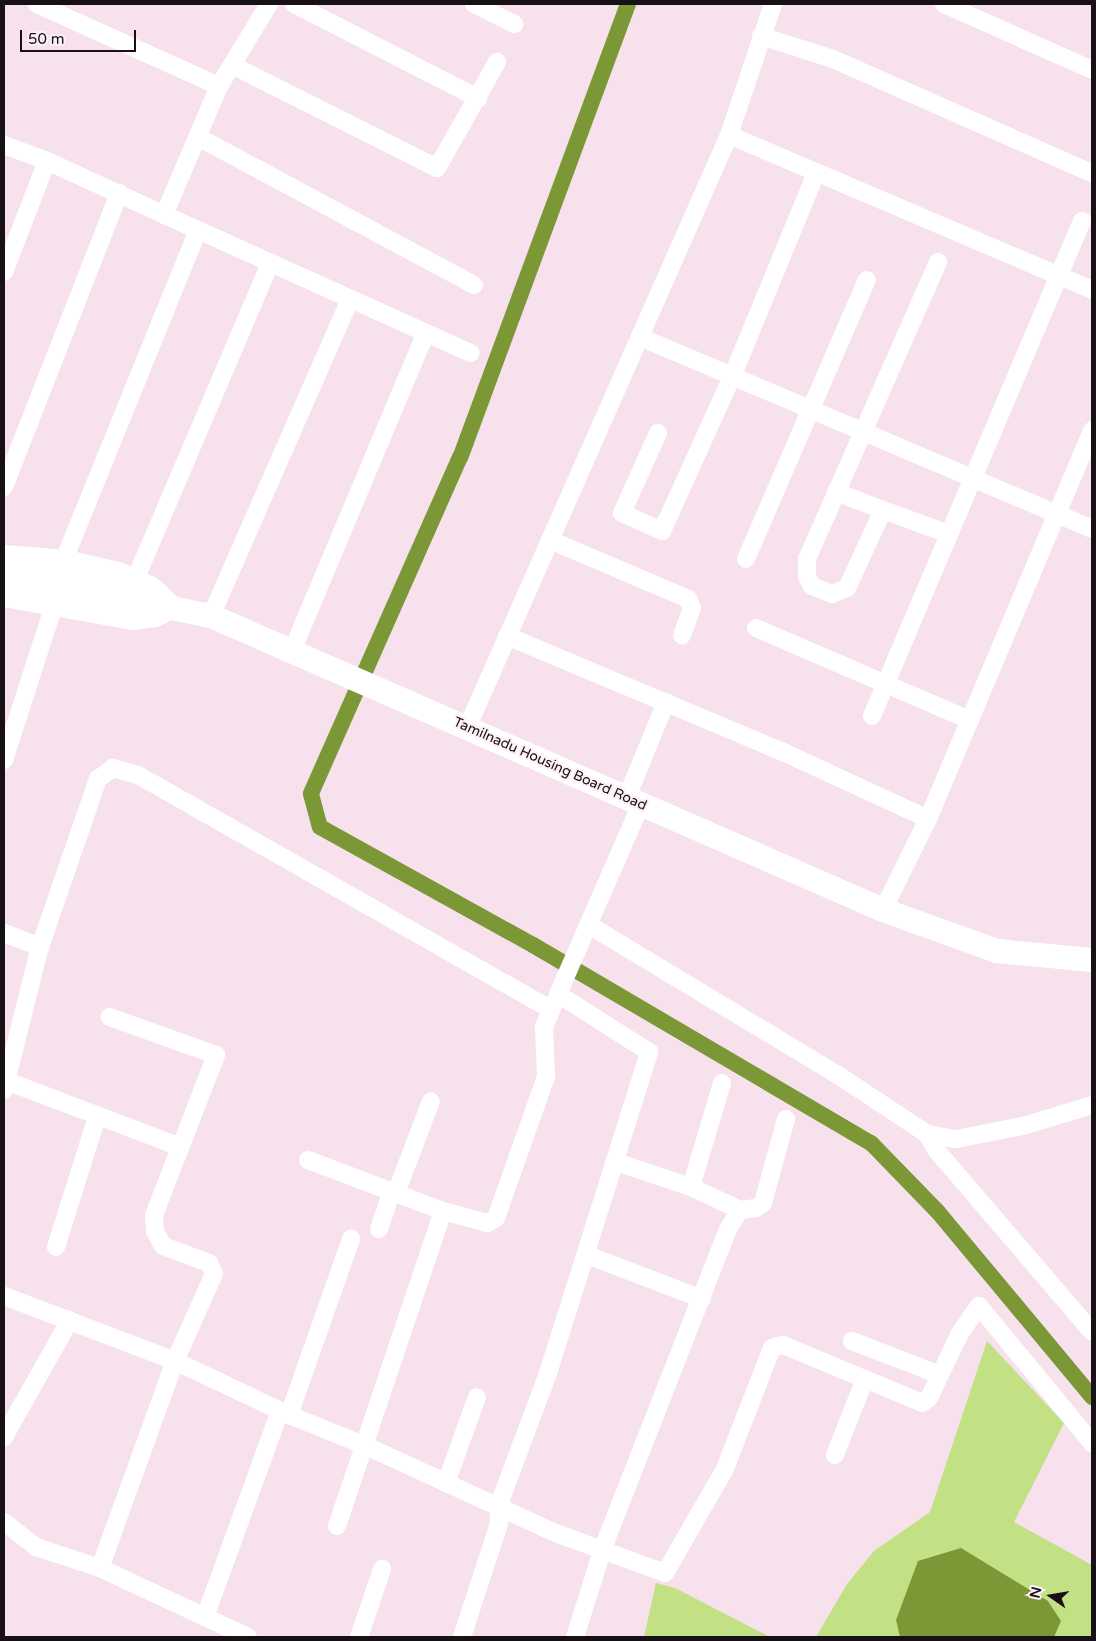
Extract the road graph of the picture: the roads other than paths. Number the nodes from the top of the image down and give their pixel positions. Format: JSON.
{"nodes":[{"id":1,"x":37,"y":4,"type":"edge"},
{"id":2,"x":269,"y":4,"type":"edge"},
{"id":3,"x":294,"y":4,"type":"edge"},
{"id":4,"x":474,"y":4,"type":"edge"},
{"id":5,"x":773,"y":4,"type":"edge"},
{"id":6,"x":944,"y":4,"type":"edge"},
{"id":7,"x":514,"y":24,"type":"dead end"},
{"id":8,"x":762,"y":36,"type":"junction"},
{"id":9,"x":497,"y":62,"type":"dead end"},
{"id":10,"x":232,"y":65,"type":"junction"},
{"id":11,"x":1092,"y":70,"type":"edge"},
{"id":12,"x":219,"y":86,"type":"junction"},
{"id":13,"x":478,"y":98,"type":"junction"},
{"id":14,"x":729,"y":135,"type":"junction"},
{"id":15,"x":198,"y":137,"type":"junction"},
{"id":16,"x":4,"y":144,"type":"edge"},
{"id":17,"x":48,"y":161,"type":"junction"},
{"id":18,"x":816,"y":173,"type":"junction"},
{"id":19,"x":1092,"y":173,"type":"edge"},
{"id":20,"x":119,"y":192,"type":"junction"},
{"id":21,"x":164,"y":215,"type":"junction"},
{"id":22,"x":1082,"y":221,"type":"dead end"},
{"id":23,"x":198,"y":230,"type":"junction"},
{"id":24,"x":938,"y":262,"type":"dead end"},
{"id":25,"x":270,"y":264,"type":"junction"},
{"id":26,"x":4,"y":272,"type":"edge"},
{"id":27,"x":1060,"y":278,"type":"junction"},
{"id":28,"x":866,"y":280,"type":"dead end"},
{"id":29,"x":474,"y":285,"type":"dead end"},
{"id":30,"x":1092,"y":290,"type":"edge"},
{"id":31,"x":350,"y":300,"type":"junction"},
{"id":32,"x":426,"y":333,"type":"junction"},
{"id":33,"x":640,"y":337,"type":"junction"},
{"id":34,"x":470,"y":353,"type":"dead end"},
{"id":35,"x":732,"y":377,"type":"junction"},
{"id":36,"x":812,"y":412,"type":"junction"},
{"id":37,"x":1092,"y":430,"type":"edge"},
{"id":38,"x":863,"y":432,"type":"junction"},
{"id":39,"x":658,"y":433,"type":"dead end"},
{"id":40,"x":973,"y":479,"type":"junction"},
{"id":41,"x":4,"y":487,"type":"edge"},
{"id":42,"x":836,"y":492,"type":"junction"},
{"id":43,"x":883,"y":510,"type":"junction"},
{"id":44,"x":1057,"y":515,"type":"junction"},
{"id":45,"x":1092,"y":530,"type":"edge"},
{"id":46,"x":949,"y":534,"type":"junction"},
{"id":47,"x":550,"y":540,"type":"junction"},
{"id":48,"x":4,"y":557,"type":"edge"},
{"id":49,"x":746,"y":559,"type":"dead end"},
{"id":50,"x":63,"y":562,"type":"junction"},
{"id":51,"x":4,"y":576,"type":"edge"},
{"id":52,"x":131,"y":589,"type":"junction"},
{"id":53,"x":4,"y":595,"type":"edge"},
{"id":54,"x":55,"y":602,"type":"junction"},
{"id":55,"x":171,"y":607,"type":"junction"},
{"id":56,"x":211,"y":616,"type":"junction"},
{"id":57,"x":756,"y":628,"type":"dead end"},
{"id":58,"x":682,"y":635,"type":"dead end"},
{"id":59,"x":507,"y":636,"type":"junction"},
{"id":60,"x":292,"y":651,"type":"junction"},
{"id":61,"x":884,"y":686,"type":"junction"},
{"id":62,"x":666,"y":702,"type":"junction"},
{"id":63,"x":872,"y":716,"type":"dead end"},
{"id":64,"x":970,"y":720,"type":"junction"},
{"id":65,"x":467,"y":728,"type":"junction"},
{"id":66,"x":4,"y":760,"type":"edge"},
{"id":67,"x":634,"y":801,"type":"junction"},
{"id":68,"x":928,"y":819,"type":"junction"},
{"id":69,"x":883,"y":910,"type":"junction"},
{"id":70,"x":588,"y":924,"type":"junction"},
{"id":71,"x":4,"y":933,"type":"edge"},
{"id":72,"x":40,"y":946,"type":"junction"},
{"id":73,"x":1092,"y":960,"type":"edge"},
{"id":74,"x":561,"y":988,"type":"junction"},
{"id":75,"x":551,"y":1010,"type":"junction"},
{"id":76,"x":110,"y":1017,"type":"dead end"},
{"id":77,"x":5,"y":1083,"type":"edge"},
{"id":78,"x":722,"y":1083,"type":"dead end"},
{"id":79,"x":431,"y":1100,"type":"dead end"},
{"id":80,"x":1092,"y":1105,"type":"edge"},
{"id":81,"x":97,"y":1117,"type":"junction"},
{"id":82,"x":786,"y":1119,"type":"dead end"},
{"id":83,"x":927,"y":1134,"type":"junction"},
{"id":84,"x":180,"y":1148,"type":"junction"},
{"id":85,"x":308,"y":1160,"type":"dead end"},
{"id":86,"x":616,"y":1162,"type":"junction"},
{"id":87,"x":691,"y":1187,"type":"junction"},
{"id":88,"x":394,"y":1192,"type":"junction"},
{"id":89,"x":740,"y":1210,"type":"junction"},
{"id":90,"x":443,"y":1211,"type":"junction"},
{"id":91,"x":379,"y":1229,"type":"dead end"},
{"id":92,"x":351,"y":1239,"type":"dead end"},
{"id":93,"x":56,"y":1247,"type":"dead end"},
{"id":94,"x":587,"y":1255,"type":"junction"},
{"id":95,"x":4,"y":1296,"type":"edge"},
{"id":96,"x":702,"y":1299,"type":"junction"},
{"id":97,"x":70,"y":1320,"type":"junction"},
{"id":98,"x":1092,"y":1332,"type":"edge"},
{"id":99,"x":852,"y":1341,"type":"dead end"},
{"id":100,"x":175,"y":1361,"type":"junction"},
{"id":101,"x":940,"y":1375,"type":"junction"},
{"id":102,"x":864,"y":1381,"type":"junction"},
{"id":103,"x":477,"y":1397,"type":"dead end"},
{"id":104,"x":285,"y":1413,"type":"junction"},
{"id":105,"x":4,"y":1438,"type":"edge"},
{"id":106,"x":1092,"y":1443,"type":"edge"},
{"id":107,"x":364,"y":1444,"type":"junction"},
{"id":108,"x":835,"y":1455,"type":"dead end"},
{"id":109,"x":446,"y":1483,"type":"junction"},
{"id":110,"x":498,"y":1507,"type":"junction"},
{"id":111,"x":4,"y":1522,"type":"edge"},
{"id":112,"x":337,"y":1526,"type":"dead end"},
{"id":113,"x":603,"y":1548,"type":"junction"},
{"id":114,"x":100,"y":1568,"type":"junction"},
{"id":115,"x":382,"y":1569,"type":"dead end"},
{"id":116,"x":205,"y":1617,"type":"junction"},
{"id":117,"x":248,"y":1637,"type":"edge"},
{"id":118,"x":359,"y":1637,"type":"edge"},
{"id":119,"x":462,"y":1637,"type":"edge"},
{"id":120,"x":575,"y":1637,"type":"edge"}],
"edges":[{"from":1,"to":12,"type":"street"},
{"from":2,"to":10,"type":"street"},
{"from":3,"to":13,"type":"street"},
{"from":4,"to":7,"type":"street"},
{"from":5,"to":8,"type":"street"},
{"from":6,"to":11,"type":"street"},
{"from":8,"to":14,"type":"street"},
{"from":8,"to":19,"type":"street"},
{"from":9,"to":13,"type":"street"},
{"from":10,"to":12,"type":"street"},
{"from":10,"to":13,"type":"street"},
{"from":12,"to":15,"type":"street"},
{"from":14,"to":18,"type":"street"},
{"from":14,"to":33,"type":"street"},
{"from":15,"to":21,"type":"street"},
{"from":15,"to":29,"type":"street"},
{"from":16,"to":17,"type":"street"},
{"from":17,"to":20,"type":"street"},
{"from":17,"to":26,"type":"street"},
{"from":18,"to":27,"type":"street"},
{"from":18,"to":35,"type":"street"},
{"from":20,"to":21,"type":"street"},
{"from":20,"to":41,"type":"street"},
{"from":21,"to":23,"type":"street"},
{"from":22,"to":27,"type":"street"},
{"from":23,"to":25,"type":"street"},
{"from":23,"to":50,"type":"street"},
{"from":24,"to":38,"type":"street"},
{"from":25,"to":31,"type":"street"},
{"from":25,"to":52,"type":"street"},
{"from":27,"to":30,"type":"street"},
{"from":27,"to":40,"type":"street"},
{"from":28,"to":36,"type":"street"},
{"from":31,"to":32,"type":"street"},
{"from":31,"to":56,"type":"street"},
{"from":32,"to":34,"type":"street"},
{"from":32,"to":60,"type":"street"},
{"from":33,"to":35,"type":"street"},
{"from":33,"to":47,"type":"street"},
{"from":35,"to":36,"type":"street"},
{"from":35,"to":39,"type":"street"},
{"from":36,"to":38,"type":"street"},
{"from":36,"to":49,"type":"street"},
{"from":37,"to":44,"type":"street"},
{"from":38,"to":40,"type":"street"},
{"from":38,"to":42,"type":"street"},
{"from":40,"to":44,"type":"street"},
{"from":40,"to":46,"type":"street"},
{"from":42,"to":43,"type":"street"},
{"from":42,"to":43,"type":"street"},
{"from":43,"to":46,"type":"street"},
{"from":44,"to":45,"type":"street"},
{"from":44,"to":64,"type":"street"},
{"from":46,"to":61,"type":"street"},
{"from":47,"to":58,"type":"street"},
{"from":47,"to":59,"type":"street"},
{"from":48,"to":50,"type":"street"},
{"from":50,"to":52,"type":"street"},
{"from":51,"to":52,"type":"street"},
{"from":52,"to":55,"type":"street"},
{"from":53,"to":54,"type":"street"},
{"from":54,"to":55,"type":"street"},
{"from":54,"to":66,"type":"street"},
{"from":55,"to":56,"type":"street","name":"Tamilnadu Housing Board Road"},
{"from":56,"to":60,"type":"street","name":"Tamilnadu Housing Board Road"},
{"from":57,"to":61,"type":"street"},
{"from":59,"to":62,"type":"street"},
{"from":59,"to":65,"type":"street"},
{"from":60,"to":65,"type":"street","name":"Tamilnadu Housing Board Road"},
{"from":61,"to":63,"type":"street"},
{"from":61,"to":64,"type":"street"},
{"from":62,"to":67,"type":"street"},
{"from":62,"to":68,"type":"street"},
{"from":64,"to":68,"type":"street"},
{"from":65,"to":67,"type":"street","name":"Tamilnadu Housing Board Road"},
{"from":67,"to":69,"type":"street","name":"Tamilnadu Housing Board Road"},
{"from":67,"to":70,"type":"street"},
{"from":68,"to":69,"type":"street"},
{"from":69,"to":73,"type":"street","name":"Tamilnadu Housing Board Road"},
{"from":70,"to":74,"type":"street"},
{"from":70,"to":83,"type":"street"},
{"from":71,"to":72,"type":"street"},
{"from":72,"to":75,"type":"street"},
{"from":72,"to":77,"type":"street"},
{"from":74,"to":75,"type":"street"},
{"from":74,"to":86,"type":"street"},
{"from":75,"to":90,"type":"street"},
{"from":76,"to":84,"type":"street"},
{"from":77,"to":81,"type":"street"},
{"from":78,"to":87,"type":"street"},
{"from":79,"to":88,"type":"street"},
{"from":80,"to":83,"type":"street"},
{"from":81,"to":84,"type":"street"},
{"from":81,"to":93,"type":"street"},
{"from":82,"to":89,"type":"street"},
{"from":83,"to":98,"type":"street"},
{"from":84,"to":100,"type":"street"},
{"from":85,"to":88,"type":"street"},
{"from":86,"to":87,"type":"street"},
{"from":86,"to":94,"type":"street"},
{"from":87,"to":89,"type":"street"},
{"from":88,"to":90,"type":"street"},
{"from":88,"to":91,"type":"street"},
{"from":89,"to":96,"type":"street"},
{"from":90,"to":107,"type":"street"},
{"from":92,"to":104,"type":"street"},
{"from":94,"to":96,"type":"street"},
{"from":94,"to":110,"type":"street"},
{"from":95,"to":97,"type":"street"},
{"from":96,"to":113,"type":"street"},
{"from":97,"to":100,"type":"street"},
{"from":97,"to":105,"type":"street"},
{"from":99,"to":101,"type":"street"},
{"from":100,"to":104,"type":"street"},
{"from":100,"to":114,"type":"street"},
{"from":101,"to":102,"type":"street"},
{"from":101,"to":106,"type":"street"},
{"from":102,"to":108,"type":"street"},
{"from":102,"to":113,"type":"street"},
{"from":103,"to":109,"type":"street"},
{"from":104,"to":107,"type":"street"},
{"from":104,"to":116,"type":"street"},
{"from":107,"to":109,"type":"street"},
{"from":107,"to":112,"type":"street"},
{"from":109,"to":110,"type":"street"},
{"from":110,"to":113,"type":"street"},
{"from":110,"to":119,"type":"street"},
{"from":111,"to":114,"type":"street"},
{"from":113,"to":120,"type":"street"},
{"from":114,"to":116,"type":"street"},
{"from":115,"to":118,"type":"street"},
{"from":116,"to":117,"type":"street"}]}
